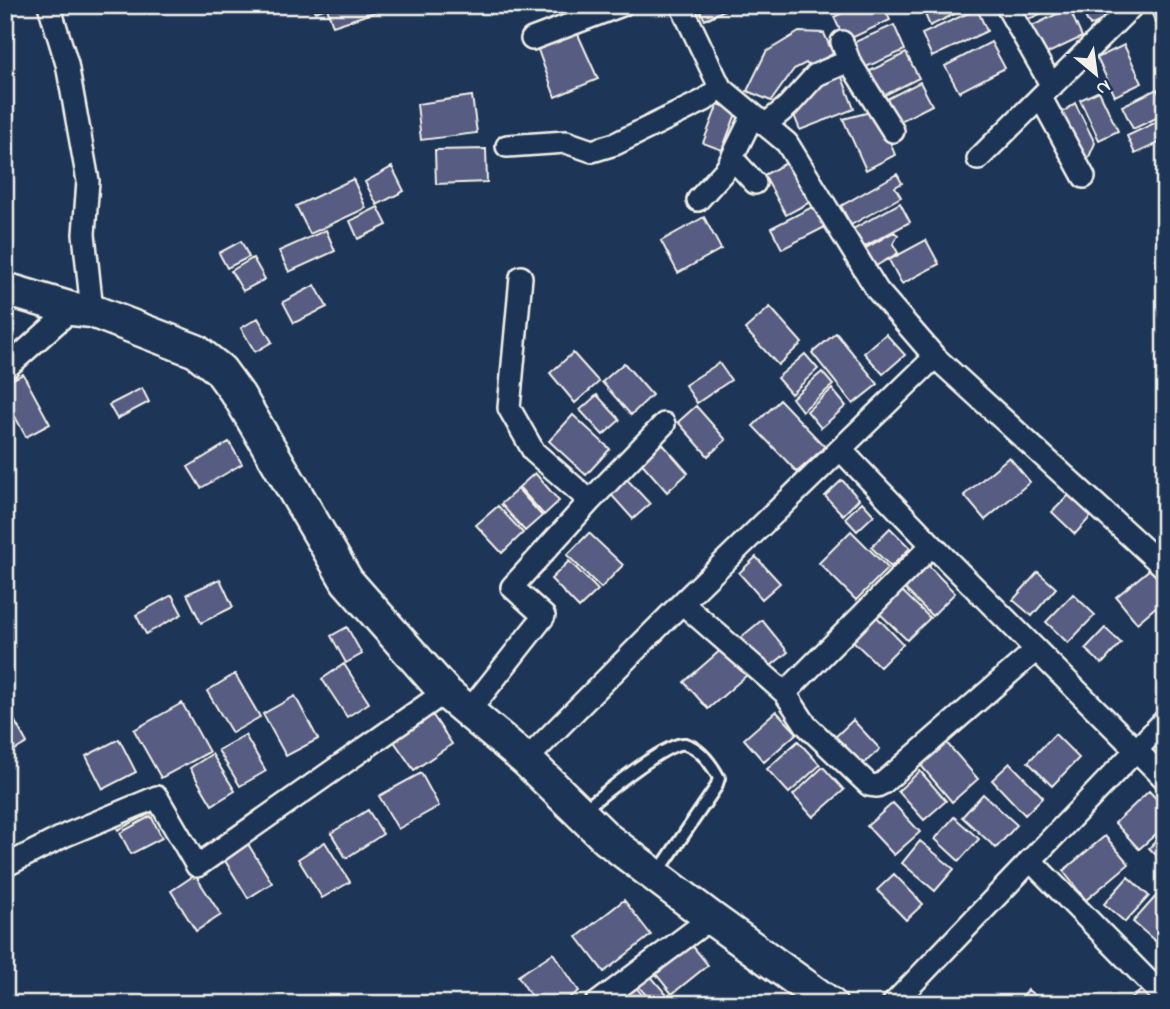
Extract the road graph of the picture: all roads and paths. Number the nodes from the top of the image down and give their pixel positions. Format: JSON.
{"nodes":[{"id":1,"x":49,"y":5,"type":"edge"},
{"id":2,"x":622,"y":5,"type":"edge"},
{"id":3,"x":681,"y":5,"type":"edge"},
{"id":4,"x":1006,"y":5,"type":"edge"},
{"id":5,"x":1133,"y":5,"type":"edge"},
{"id":6,"x":1161,"y":5,"type":"edge"},
{"id":7,"x":1165,"y":14,"type":"edge"},
{"id":8,"x":532,"y":39,"type":"dead end"},
{"id":9,"x":720,"y":87,"type":"junction"},
{"id":10,"x":1046,"y":92,"type":"junction"},
{"id":11,"x":759,"y":120,"type":"junction"},
{"id":12,"x":893,"y":131,"type":"dead end"},
{"id":13,"x":507,"y":146,"type":"dead end"},
{"id":14,"x":732,"y":158,"type":"junction"},
{"id":15,"x":978,"y":159,"type":"dead end"},
{"id":16,"x":1084,"y":177,"type":"dead end"},
{"id":17,"x":755,"y":183,"type":"dead end"},
{"id":18,"x":698,"y":200,"type":"dead end"},
{"id":19,"x":521,"y":277,"type":"dead end"},
{"id":20,"x":5,"y":289,"type":"edge"},
{"id":21,"x":82,"y":310,"type":"junction"},
{"id":22,"x":935,"y":357,"type":"junction"},
{"id":23,"x":5,"y":369,"type":"edge"},
{"id":24,"x":664,"y":424,"type":"dead end"},
{"id":25,"x":840,"y":449,"type":"junction"},
{"id":26,"x":590,"y":501,"type":"junction"},
{"id":27,"x":932,"y":545,"type":"junction"},
{"id":28,"x":1165,"y":568,"type":"edge"},
{"id":29,"x":682,"y":603,"type":"junction"},
{"id":30,"x":1036,"y":650,"type":"junction"},
{"id":31,"x":785,"y":693,"type":"junction"},
{"id":32,"x":457,"y":702,"type":"junction"},
{"id":33,"x":1165,"y":720,"type":"edge"},
{"id":34,"x":1135,"y":751,"type":"junction"},
{"id":35,"x":526,"y":760,"type":"junction"},
{"id":36,"x":1165,"y":779,"type":"edge"},
{"id":37,"x":579,"y":813,"type":"junction"},
{"id":38,"x":1030,"y":860,"type":"junction"},
{"id":39,"x":5,"y":866,"type":"edge"},
{"id":40,"x":656,"y":876,"type":"junction"},
{"id":41,"x":711,"y":918,"type":"junction"},
{"id":42,"x":1165,"y":999,"type":"edge"},
{"id":43,"x":596,"y":1004,"type":"edge"},
{"id":44,"x":831,"y":1004,"type":"edge"},
{"id":45,"x":894,"y":1004,"type":"edge"}],
"edges":[{"from":1,"to":21,"type":"street"},
{"from":2,"to":8,"type":"street"},
{"from":3,"to":9,"type":"street"},
{"from":4,"to":10,"type":"street"},
{"from":5,"to":10,"type":"street"},
{"from":6,"to":7,"type":"street"},
{"from":9,"to":11,"type":"street"},
{"from":9,"to":13,"type":"street"},
{"from":10,"to":15,"type":"street"},
{"from":10,"to":16,"type":"street"},
{"from":11,"to":12,"type":"street"},
{"from":11,"to":14,"type":"street"},
{"from":11,"to":22,"type":"street"},
{"from":14,"to":17,"type":"street"},
{"from":14,"to":18,"type":"street"},
{"from":19,"to":26,"type":"street"},
{"from":20,"to":21,"type":"main road"},
{"from":21,"to":23,"type":"street"},
{"from":21,"to":32,"type":"main road"},
{"from":22,"to":25,"type":"street"},
{"from":22,"to":28,"type":"street"},
{"from":24,"to":26,"type":"street"},
{"from":25,"to":27,"type":"street"},
{"from":25,"to":29,"type":"street"},
{"from":26,"to":32,"type":"street"},
{"from":27,"to":30,"type":"street"},
{"from":27,"to":31,"type":"street"},
{"from":29,"to":31,"type":"street"},
{"from":29,"to":35,"type":"street"},
{"from":30,"to":31,"type":"street"},
{"from":30,"to":34,"type":"street"},
{"from":32,"to":35,"type":"main road"},
{"from":32,"to":39,"type":"street"},
{"from":33,"to":34,"type":"street"},
{"from":34,"to":36,"type":"street"},
{"from":34,"to":38,"type":"street"},
{"from":35,"to":37,"type":"main road"},
{"from":37,"to":40,"type":"main road"},
{"from":37,"to":40,"type":"lane"},
{"from":38,"to":42,"type":"street"},
{"from":38,"to":45,"type":"street"},
{"from":40,"to":41,"type":"main road"},
{"from":41,"to":43,"type":"street"},
{"from":41,"to":44,"type":"main road"}]}
